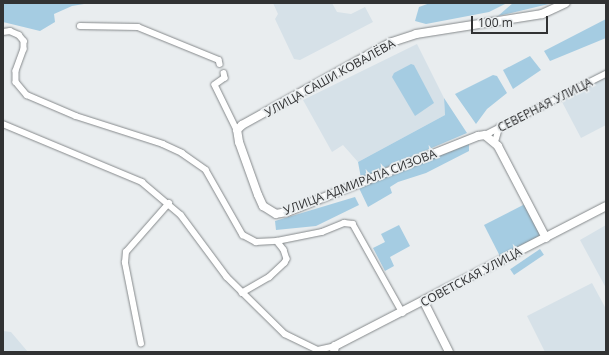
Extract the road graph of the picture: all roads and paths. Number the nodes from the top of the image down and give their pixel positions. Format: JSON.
{"nodes":[{"id":1,"x":566,"y":3,"type":"edge"},
{"id":2,"x":80,"y":26,"type":"dead end"},
{"id":3,"x":3,"y":32,"type":"edge"},
{"id":4,"x":220,"y":64,"type":"dead end"},
{"id":5,"x":224,"y":73,"type":"dead end"},
{"id":6,"x":606,"y":74,"type":"edge"},
{"id":7,"x":3,"y":124,"type":"edge"},
{"id":8,"x":499,"y":128,"type":"junction"},
{"id":9,"x":237,"y":130,"type":"junction"},
{"id":10,"x":485,"y":135,"type":"junction"},
{"id":11,"x":495,"y":142,"type":"junction"},
{"id":12,"x":169,"y":203,"type":"junction"},
{"id":13,"x":606,"y":206,"type":"edge"},
{"id":14,"x":546,"y":238,"type":"junction"},
{"id":15,"x":277,"y":241,"type":"junction"},
{"id":16,"x":242,"y":293,"type":"junction"},
{"id":17,"x":424,"y":302,"type":"junction"},
{"id":18,"x":403,"y":313,"type":"junction"},
{"id":19,"x":141,"y":344,"type":"dead end"},
{"id":20,"x":335,"y":349,"type":"edge"},
{"id":21,"x":319,"y":351,"type":"edge"},
{"id":22,"x":449,"y":352,"type":"edge"}],
"edges":[{"from":1,"to":9,"type":"street","name":"УЛИЦА САШИ КОВАЛЁВА"},
{"from":2,"to":4,"type":"street"},
{"from":3,"to":15,"type":"street"},
{"from":5,"to":9,"type":"street","name":"УЛИЦА АДМИРАЛА СИЗОВА"},
{"from":6,"to":8,"type":"street","name":"СЕВЕРНАЯ УЛИЦА"},
{"from":7,"to":12,"type":"street"},
{"from":8,"to":10,"type":"street","name":"СЕВЕРНАЯ УЛИЦА"},
{"from":8,"to":11,"type":"street"},
{"from":9,"to":10,"type":"street","name":"УЛИЦА АДМИРАЛА СИЗОВА"},
{"from":10,"to":11,"type":"street"},
{"from":11,"to":14,"type":"street"},
{"from":12,"to":16,"type":"street"},
{"from":12,"to":19,"type":"street"},
{"from":13,"to":14,"type":"street","name":"СОВЕТСКАЯ УЛИЦА"},
{"from":14,"to":17,"type":"street","name":"СОВЕТСКАЯ УЛИЦА"},
{"from":15,"to":16,"type":"street"},
{"from":15,"to":18,"type":"street"},
{"from":16,"to":21,"type":"street"},
{"from":17,"to":18,"type":"street","name":"СОВЕТСКАЯ УЛИЦА"},
{"from":17,"to":22,"type":"street"},
{"from":18,"to":20,"type":"street","name":"СОВЕТСКАЯ УЛИЦА"},
{"from":20,"to":21,"type":"street"}]}
